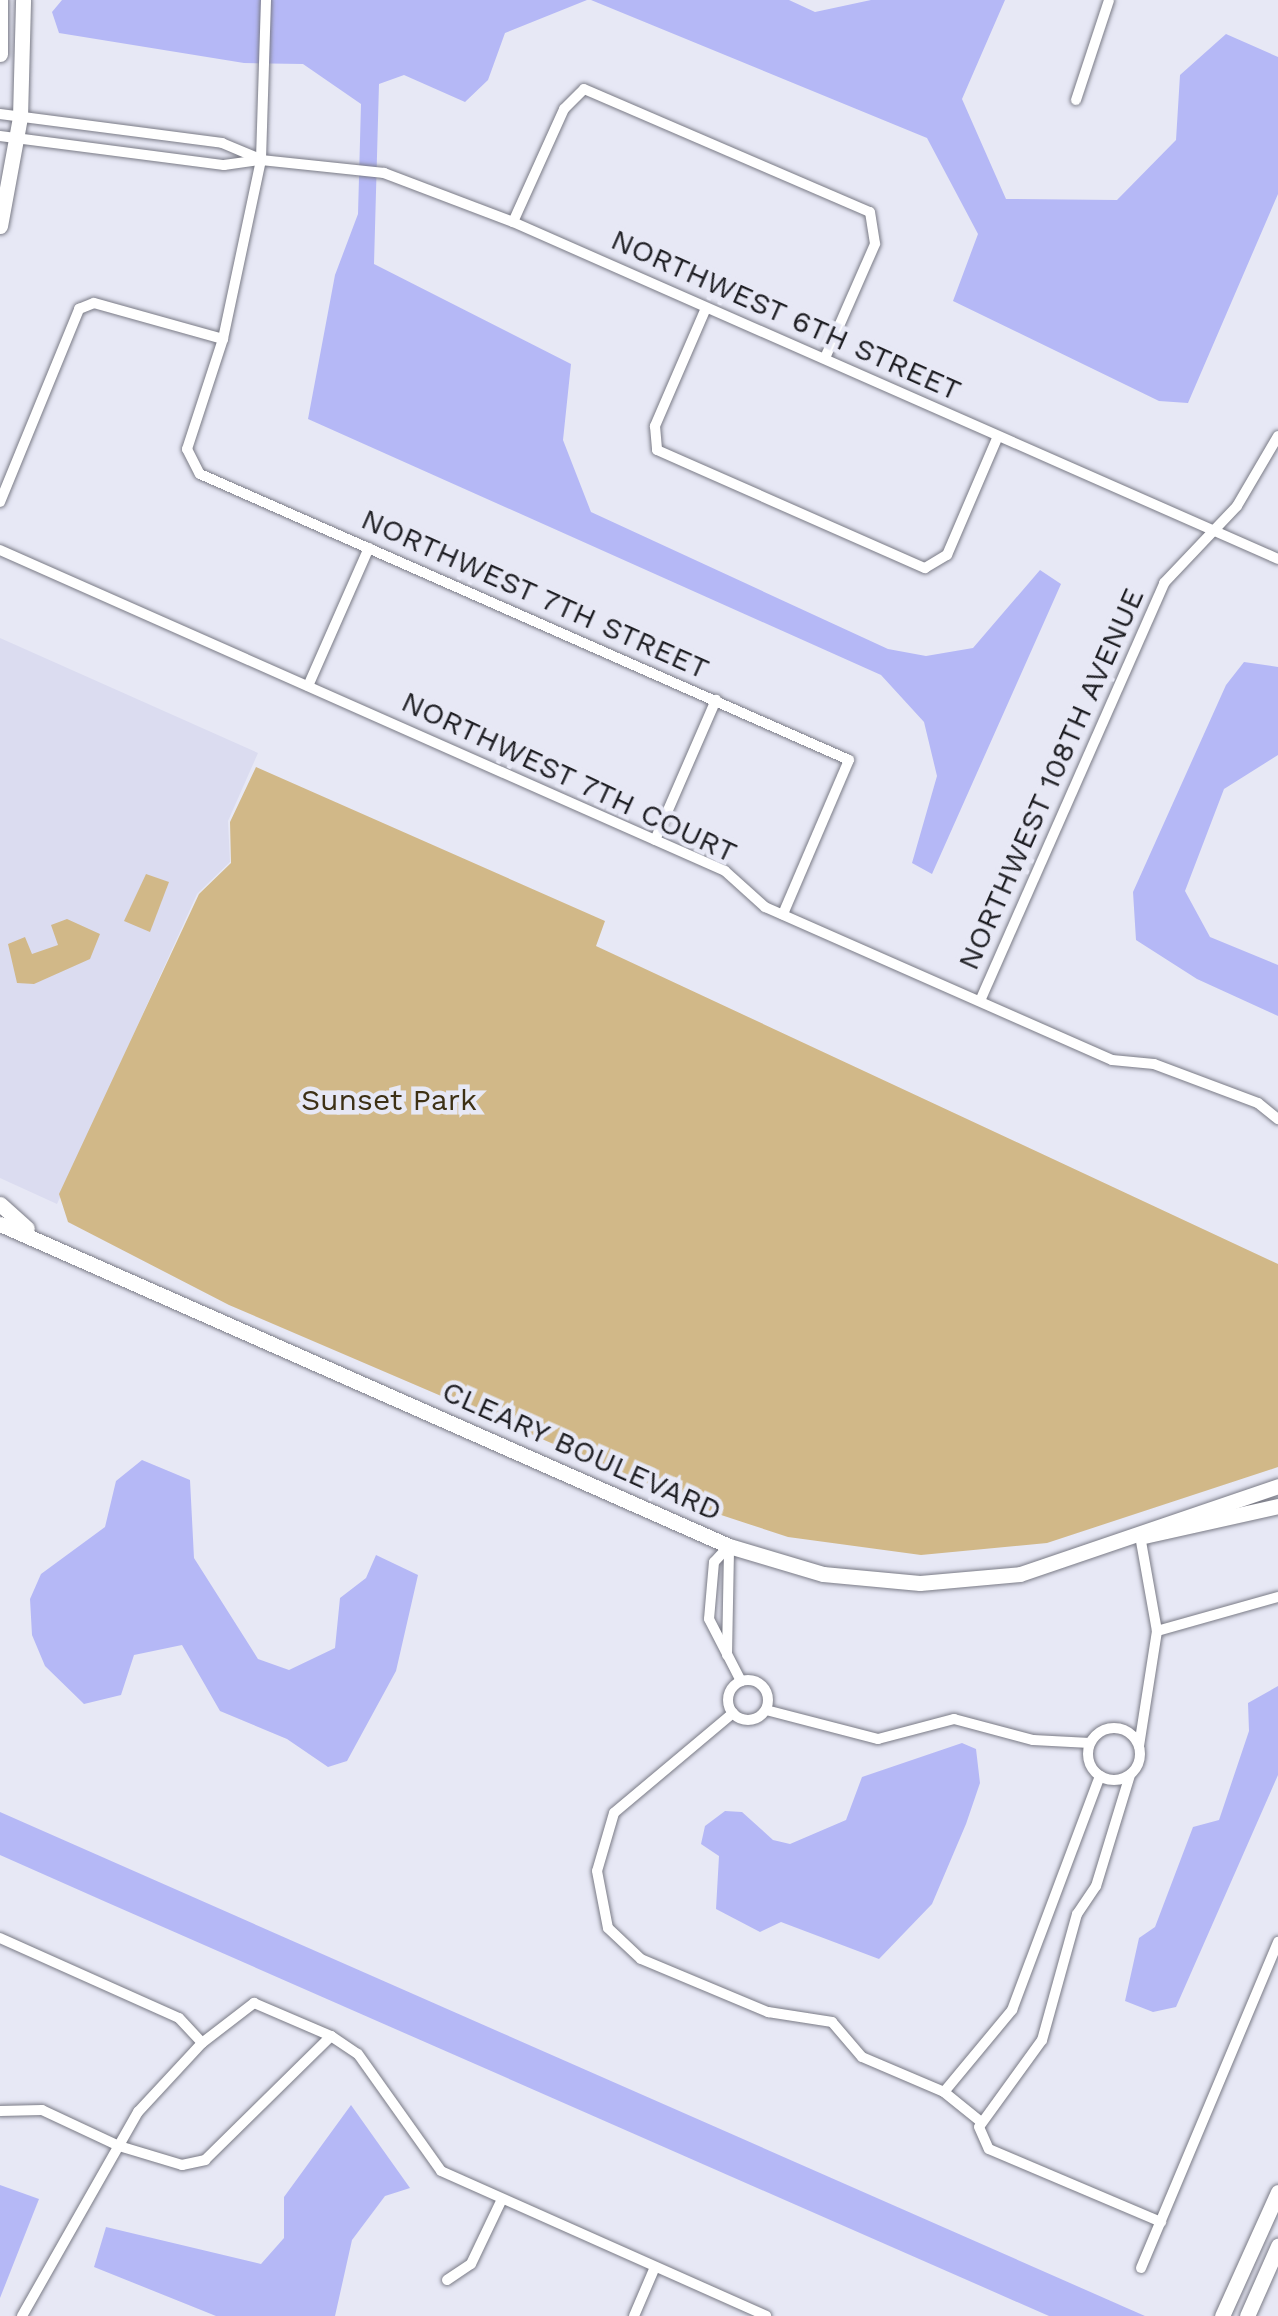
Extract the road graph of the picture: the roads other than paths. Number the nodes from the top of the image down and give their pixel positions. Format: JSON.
{"nodes":[{"id":1,"x":0,"y":0,"type":"edge"},
{"id":2,"x":24,"y":0,"type":"edge"},
{"id":3,"x":266,"y":0,"type":"edge"},
{"id":4,"x":1109,"y":0,"type":"edge"},
{"id":5,"x":0,"y":54,"type":"edge"},
{"id":6,"x":1076,"y":100,"type":"dead end"},
{"id":7,"x":0,"y":114,"type":"edge"},
{"id":8,"x":20,"y":117,"type":"junction"},
{"id":9,"x":0,"y":136,"type":"edge"},
{"id":10,"x":18,"y":138,"type":"junction"},
{"id":11,"x":261,"y":160,"type":"junction"},
{"id":12,"x":514,"y":222,"type":"junction"},
{"id":13,"x":0,"y":226,"type":"edge"},
{"id":14,"x":706,"y":308,"type":"junction"},
{"id":15,"x":223,"y":339,"type":"junction"},
{"id":16,"x":824,"y":358,"type":"junction"},
{"id":17,"x":998,"y":436,"type":"junction"},
{"id":18,"x":1278,"y":436,"type":"edge"},
{"id":19,"x":0,"y":502,"type":"edge"},
{"id":20,"x":1212,"y":531,"type":"junction"},
{"id":21,"x":369,"y":548,"type":"junction"},
{"id":22,"x":0,"y":550,"type":"edge"},
{"id":23,"x":1278,"y":558,"type":"edge"},
{"id":24,"x":308,"y":686,"type":"junction"},
{"id":25,"x":716,"y":700,"type":"junction"},
{"id":26,"x":654,"y":840,"type":"junction"},
{"id":27,"x":782,"y":914,"type":"junction"},
{"id":28,"x":980,"y":1001,"type":"junction"},
{"id":29,"x":1278,"y":1120,"type":"edge"},
{"id":30,"x":0,"y":1204,"type":"edge"},
{"id":31,"x":0,"y":1224,"type":"edge"},
{"id":32,"x":30,"y":1231,"type":"junction"},
{"id":33,"x":1278,"y":1486,"type":"edge"},
{"id":34,"x":1278,"y":1506,"type":"edge"},
{"id":35,"x":1140,"y":1536,"type":"junction"},
{"id":36,"x":729,"y":1546,"type":"junction"},
{"id":37,"x":1278,"y":1597,"type":"edge"},
{"id":38,"x":1157,"y":1630,"type":"junction"},
{"id":39,"x":726,"y":1655,"type":"junction"},
{"id":40,"x":741,"y":1681,"type":"junction"},
{"id":41,"x":766,"y":1710,"type":"junction"},
{"id":42,"x":733,"y":1713,"type":"junction"},
{"id":43,"x":1090,"y":1743,"type":"junction"},
{"id":44,"x":1140,"y":1746,"type":"junction"},
{"id":45,"x":1130,"y":1775,"type":"junction"},
{"id":46,"x":1100,"y":1776,"type":"junction"},
{"id":47,"x":0,"y":1938,"type":"edge"},
{"id":48,"x":1278,"y":1942,"type":"edge"},
{"id":49,"x":330,"y":2036,"type":"junction"},
{"id":50,"x":202,"y":2043,"type":"junction"},
{"id":51,"x":944,"y":2092,"type":"junction"},
{"id":52,"x":0,"y":2111,"type":"edge"},
{"id":53,"x":981,"y":2122,"type":"junction"},
{"id":54,"x":119,"y":2146,"type":"junction"},
{"id":55,"x":1278,"y":2192,"type":"edge"},
{"id":56,"x":500,"y":2200,"type":"junction"},
{"id":57,"x":1161,"y":2222,"type":"junction"},
{"id":58,"x":1278,"y":2246,"type":"edge"},
{"id":59,"x":655,"y":2267,"type":"junction"},
{"id":60,"x":1142,"y":2268,"type":"dead end"},
{"id":61,"x":448,"y":2280,"type":"dead end"},
{"id":62,"x":22,"y":2316,"type":"edge"},
{"id":63,"x":634,"y":2316,"type":"edge"},
{"id":64,"x":766,"y":2316,"type":"edge"},
{"id":65,"x":1222,"y":2316,"type":"edge"},
{"id":66,"x":1246,"y":2316,"type":"edge"}],
"edges":[{"from":1,"to":5,"type":"street"},
{"from":2,"to":8,"type":"street"},
{"from":3,"to":11,"type":"street"},
{"from":4,"to":6,"type":"street"},
{"from":7,"to":8,"type":"street","name":"NORTHWEST 6TH STREET"},
{"from":8,"to":10,"type":"street"},
{"from":8,"to":11,"type":"street","name":"NORTHWEST 6TH STREET"},
{"from":9,"to":10,"type":"street","name":"NORTHWEST 6TH STREET"},
{"from":10,"to":11,"type":"street","name":"NORTHWEST 6TH STREET"},
{"from":10,"to":13,"type":"street"},
{"from":11,"to":12,"type":"street","name":"NORTHWEST 6TH STREET"},
{"from":11,"to":15,"type":"street"},
{"from":12,"to":14,"type":"street","name":"NORTHWEST 6TH STREET"},
{"from":12,"to":16,"type":"street"},
{"from":14,"to":16,"type":"street","name":"NORTHWEST 6TH STREET"},
{"from":14,"to":17,"type":"street"},
{"from":15,"to":19,"type":"street"},
{"from":15,"to":21,"type":"street","name":"NORTHWEST 7TH STREET"},
{"from":16,"to":17,"type":"street","name":"NORTHWEST 6TH STREET"},
{"from":17,"to":20,"type":"street","name":"NORTHWEST 6TH STREET"},
{"from":18,"to":20,"type":"street","name":"NORTHWEST 108TH AVENUE"},
{"from":20,"to":23,"type":"street","name":"NORTHWEST 6TH STREET"},
{"from":20,"to":28,"type":"street","name":"NORTHWEST 108TH AVENUE"},
{"from":21,"to":24,"type":"street"},
{"from":21,"to":25,"type":"street","name":"NORTHWEST 7TH STREET"},
{"from":22,"to":24,"type":"street","name":"NORTHWEST 7TH COURT"},
{"from":24,"to":26,"type":"street","name":"NORTHWEST 7TH COURT"},
{"from":25,"to":26,"type":"street"},
{"from":25,"to":27,"type":"street","name":"NORTHWEST 7TH STREET"},
{"from":26,"to":27,"type":"street","name":"NORTHWEST 7TH COURT"},
{"from":27,"to":28,"type":"street","name":"NORTHWEST 7TH COURT"},
{"from":28,"to":29,"type":"street","name":"NORTHWEST 7TH COURT"},
{"from":30,"to":32,"type":"street","name":"CLEARY BOULEVARD"},
{"from":31,"to":32,"type":"street","name":"CLEARY BOULEVARD"},
{"from":32,"to":36,"type":"street","name":"CLEARY BOULEVARD"},
{"from":33,"to":35,"type":"street","name":"CLEARY BOULEVARD"},
{"from":34,"to":35,"type":"street","name":"CLEARY BOULEVARD"},
{"from":35,"to":36,"type":"street","name":"CLEARY BOULEVARD"},
{"from":35,"to":38,"type":"street"},
{"from":36,"to":39,"type":"street"},
{"from":36,"to":39,"type":"street"},
{"from":37,"to":38,"type":"street"},
{"from":38,"to":44,"type":"street"},
{"from":39,"to":40,"type":"street"},
{"from":40,"to":41,"type":"street"},
{"from":40,"to":42,"type":"street"},
{"from":41,"to":42,"type":"street"},
{"from":41,"to":43,"type":"street"},
{"from":42,"to":51,"type":"street"},
{"from":43,"to":44,"type":"street"},
{"from":43,"to":46,"type":"street"},
{"from":44,"to":45,"type":"street"},
{"from":45,"to":46,"type":"street"},
{"from":45,"to":53,"type":"street"},
{"from":46,"to":51,"type":"street"},
{"from":47,"to":50,"type":"street"},
{"from":48,"to":57,"type":"street"},
{"from":49,"to":50,"type":"street"},
{"from":49,"to":54,"type":"street"},
{"from":49,"to":56,"type":"street"},
{"from":50,"to":54,"type":"street"},
{"from":51,"to":53,"type":"street"},
{"from":52,"to":54,"type":"street"},
{"from":53,"to":57,"type":"street"},
{"from":54,"to":62,"type":"street"},
{"from":55,"to":65,"type":"street"},
{"from":56,"to":59,"type":"street"},
{"from":56,"to":61,"type":"street"},
{"from":57,"to":60,"type":"street"},
{"from":58,"to":66,"type":"street"},
{"from":59,"to":63,"type":"street"},
{"from":59,"to":64,"type":"street"}]}
